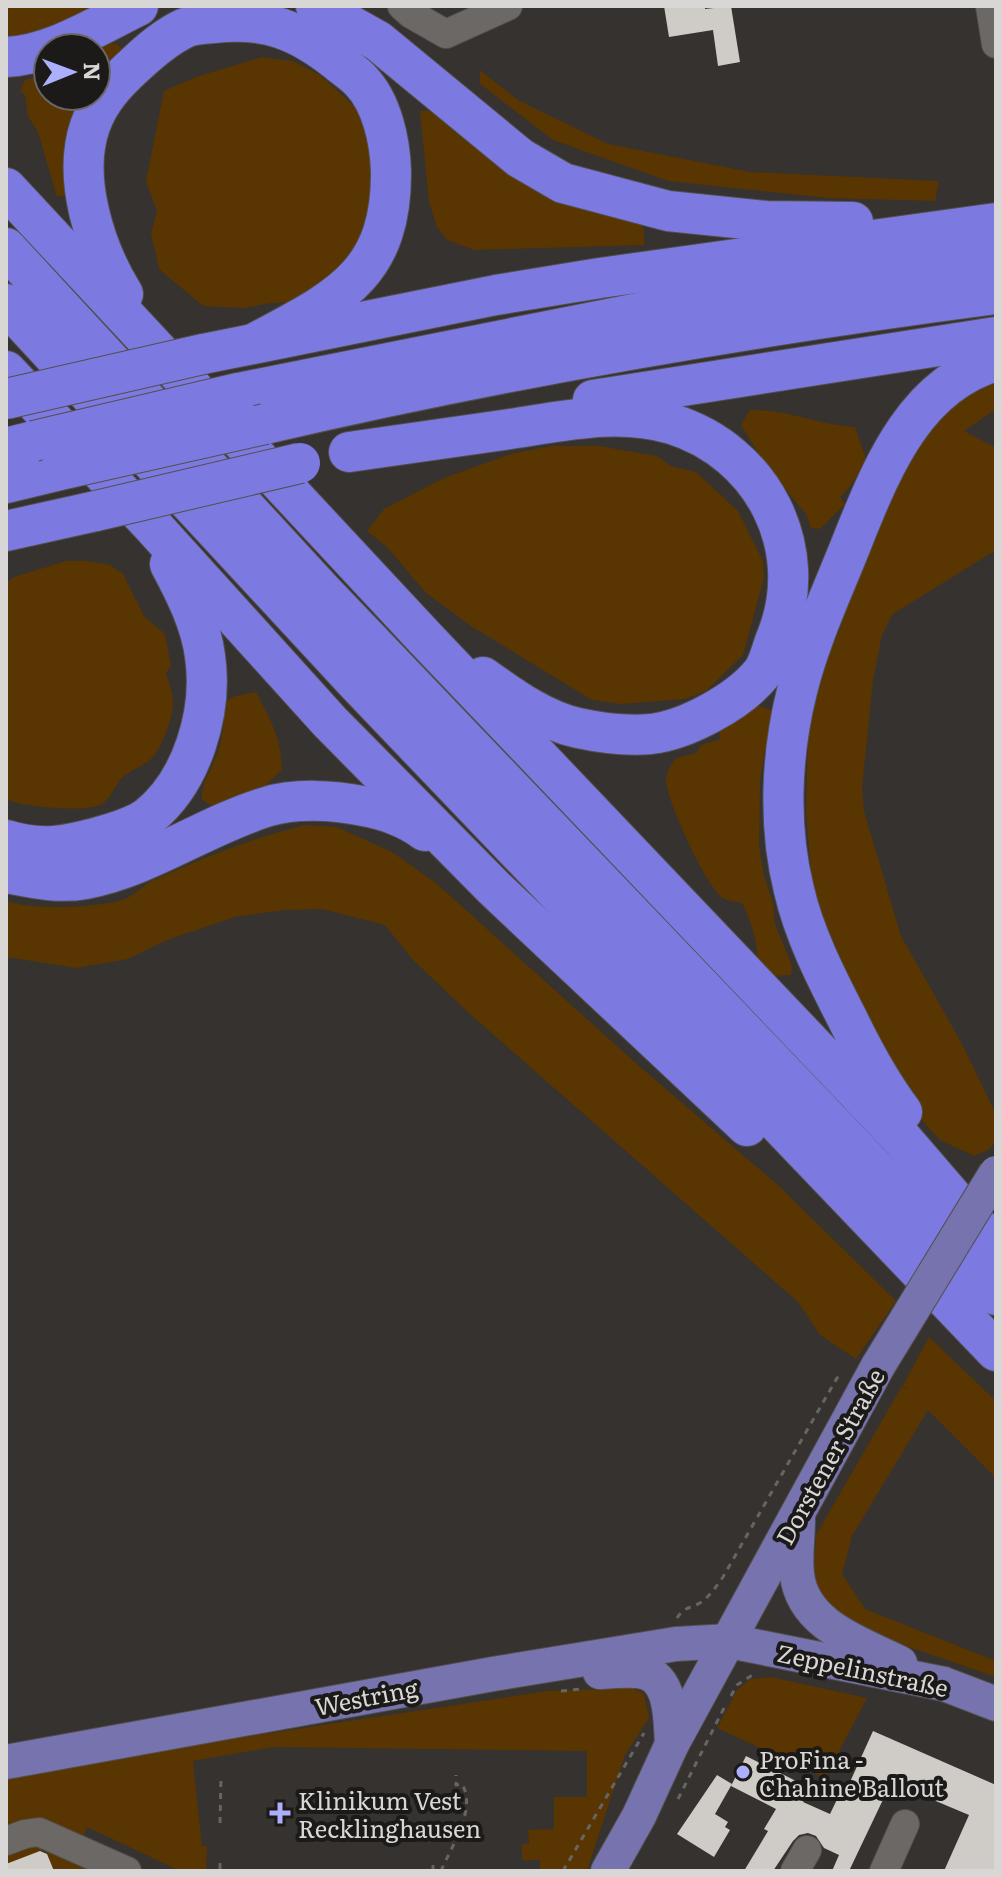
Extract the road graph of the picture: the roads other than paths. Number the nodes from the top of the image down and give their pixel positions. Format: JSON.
{"nodes":[{"id":1,"x":138,"y":6,"type":"edge"},
{"id":2,"x":316,"y":6,"type":"edge"},
{"id":3,"x":402,"y":6,"type":"edge"},
{"id":4,"x":508,"y":6,"type":"edge"},
{"id":5,"x":990,"y":6,"type":"edge"},
{"id":6,"x":996,"y":44,"type":"edge"},
{"id":7,"x":6,"y":57,"type":"edge"},
{"id":8,"x":6,"y":188,"type":"edge"},
{"id":9,"x":978,"y":224,"type":"edge"},
{"id":10,"x":6,"y":248,"type":"edge"},
{"id":11,"x":996,"y":260,"type":"edge"},
{"id":12,"x":996,"y":294,"type":"edge"},
{"id":13,"x":6,"y":304,"type":"edge"},
{"id":14,"x":996,"y":337,"type":"edge"},
{"id":15,"x":152,"y":342,"type":"junction"},
{"id":16,"x":255,"y":343,"type":"junction"},
{"id":17,"x":996,"y":361,"type":"edge"},
{"id":18,"x":6,"y":371,"type":"edge"},
{"id":19,"x":6,"y":399,"type":"edge"},
{"id":20,"x":20,"y":444,"type":"edge"},
{"id":21,"x":349,"y":452,"type":"junction"},
{"id":22,"x":6,"y":483,"type":"edge"},
{"id":23,"x":151,"y":524,"type":"junction"},
{"id":24,"x":15,"y":532,"type":"edge"},
{"id":25,"x":426,"y":639,"type":"junction"},
{"id":26,"x":6,"y":840,"type":"edge"},
{"id":27,"x":6,"y":873,"type":"edge"},
{"id":28,"x":494,"y":888,"type":"junction"},
{"id":29,"x":996,"y":1173,"type":"edge"},
{"id":30,"x":996,"y":1231,"type":"edge"},
{"id":31,"x":996,"y":1248,"type":"edge"},
{"id":32,"x":910,"y":1262,"type":"junction"},
{"id":33,"x":996,"y":1295,"type":"edge"},
{"id":34,"x":996,"y":1351,"type":"edge"},
{"id":35,"x":798,"y":1513,"type":"junction"},
{"id":36,"x":729,"y":1641,"type":"junction"},
{"id":37,"x":493,"y":1674,"type":"junction"},
{"id":38,"x":944,"y":1684,"type":"junction"},
{"id":39,"x":996,"y":1704,"type":"edge"},
{"id":40,"x":661,"y":1734,"type":"junction"},
{"id":41,"x":6,"y":1762,"type":"edge"},
{"id":42,"x":905,"y":1824,"type":"dead end"},
{"id":43,"x":6,"y":1841,"type":"edge"},
{"id":44,"x":127,"y":1871,"type":"edge"},
{"id":45,"x":608,"y":1871,"type":"edge"},
{"id":46,"x":884,"y":1871,"type":"edge"}],
"edges":[{"from":1,"to":7,"type":"highway"},
{"from":2,"to":9,"type":"highway"},
{"from":3,"to":4,"type":"street"},
{"from":5,"to":6,"type":"street"},
{"from":8,"to":15,"type":"highway"},
{"from":9,"to":16,"type":"highway"},
{"from":10,"to":33,"type":"highway"},
{"from":11,"to":20,"type":"highway","bridge":true},
{"from":12,"to":22,"type":"highway","bridge":true},
{"from":13,"to":32,"type":"highway"},
{"from":14,"to":21,"type":"highway"},
{"from":15,"to":16,"type":"highway"},
{"from":15,"to":25,"type":"highway"},
{"from":16,"to":19,"type":"highway","bridge":true},
{"from":17,"to":30,"type":"highway"},
{"from":18,"to":23,"type":"highway"},
{"from":21,"to":24,"type":"highway","bridge":true},
{"from":21,"to":25,"type":"highway"},
{"from":23,"to":26,"type":"highway"},
{"from":23,"to":28,"type":"highway"},
{"from":25,"to":31,"type":"highway"},
{"from":27,"to":28,"type":"highway"},
{"from":28,"to":32,"type":"highway"},
{"from":29,"to":35,"type":"main road","name":"Dorstener Straße","bridge":true},
{"from":32,"to":34,"type":"highway"},
{"from":35,"to":36,"type":"main road","name":"Dorstener Straße"},
{"from":35,"to":38,"type":"main road"},
{"from":36,"to":37,"type":"main road","name":"Westring"},
{"from":36,"to":38,"type":"main road","name":"Zeppelinstraße"},
{"from":36,"to":40,"type":"main road","name":"Dorstener Straße"},
{"from":37,"to":40,"type":"main road","name":"Dorstener Straße"},
{"from":37,"to":41,"type":"main road","name":"Westring"},
{"from":38,"to":39,"type":"main road","name":"Zeppelinstraße"},
{"from":40,"to":45,"type":"main road","name":"Dorstener Straße"},
{"from":42,"to":46,"type":"street"},
{"from":43,"to":44,"type":"street"}]}
